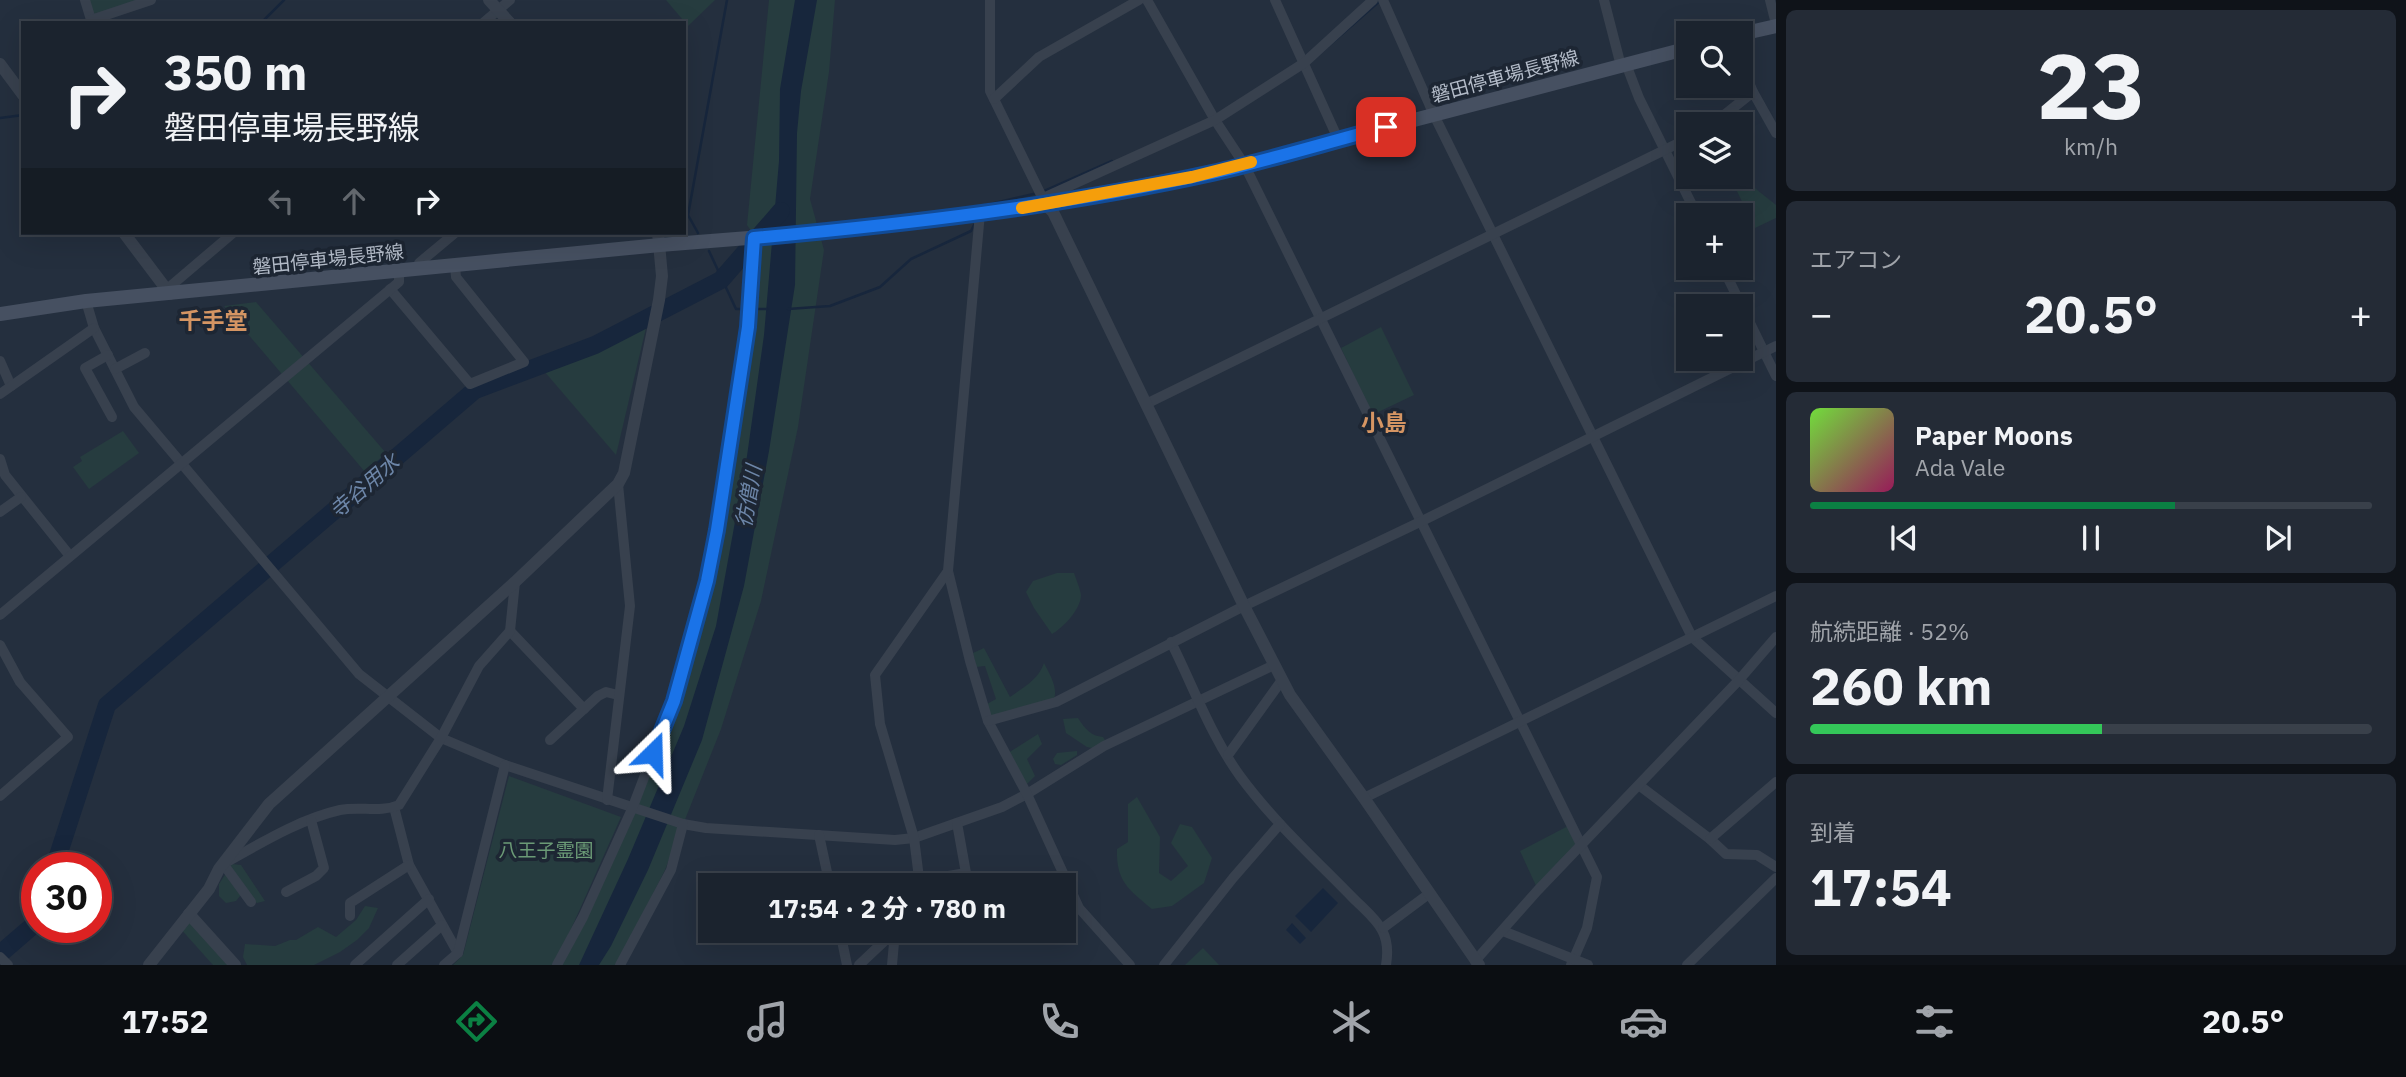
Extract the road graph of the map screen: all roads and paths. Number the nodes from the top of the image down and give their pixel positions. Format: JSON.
{"nodes":[{"id":1,"x":85,"y":0,"type":"edge"},
{"id":2,"x":151,"y":0,"type":"edge"},
{"id":3,"x":510,"y":0,"type":"edge"},
{"id":4,"x":990,"y":0,"type":"edge"},
{"id":5,"x":1139,"y":0,"type":"edge"},
{"id":6,"x":1147,"y":0,"type":"edge"},
{"id":7,"x":1275,"y":0,"type":"edge"},
{"id":8,"x":1604,"y":0,"type":"edge"},
{"id":9,"x":1770,"y":0,"type":"edge"},
{"id":10,"x":1380,"y":1,"type":"edge"},
{"id":11,"x":494,"y":5,"type":"edge"},
{"id":12,"x":91,"y":21,"type":"edge"},
{"id":13,"x":94,"y":21,"type":"edge"},
{"id":14,"x":484,"y":21,"type":"edge"},
{"id":15,"x":508,"y":21,"type":"edge"},
{"id":16,"x":1776,"y":25,"type":"edge"},
{"id":17,"x":1753,"y":31,"type":"edge"},
{"id":18,"x":1676,"y":51,"type":"edge"},
{"id":19,"x":0,"y":64,"type":"edge"},
{"id":20,"x":1304,"y":64,"type":"junction"},
{"id":21,"x":1624,"y":65,"type":"junction"},
{"id":22,"x":21,"y":92,"type":"edge"},
{"id":23,"x":1753,"y":92,"type":"edge"},
{"id":24,"x":1746,"y":98,"type":"edge"},
{"id":25,"x":994,"y":99,"type":"junction"},
{"id":26,"x":1728,"y":112,"type":"edge"},
{"id":27,"x":1434,"y":114,"type":"junction"},
{"id":28,"x":1215,"y":120,"type":"junction"},
{"id":29,"x":1776,"y":133,"type":"edge"},
{"id":30,"x":1338,"y":139,"type":"junction"},
{"id":31,"x":1676,"y":145,"type":"edge"},
{"id":32,"x":1665,"y":151,"type":"junction"},
{"id":33,"x":1244,"y":164,"type":"junction"},
{"id":34,"x":1044,"y":201,"type":"junction"},
{"id":35,"x":1691,"y":203,"type":"edge"},
{"id":36,"x":980,"y":213,"type":"junction"},
{"id":37,"x":1494,"y":234,"type":"junction"},
{"id":38,"x":125,"y":235,"type":"edge"},
{"id":39,"x":231,"y":235,"type":"edge"},
{"id":40,"x":452,"y":235,"type":"edge"},
{"id":41,"x":754,"y":238,"type":"junction"},
{"id":42,"x":659,"y":239,"type":"edge"},
{"id":43,"x":455,"y":266,"type":"junction"},
{"id":44,"x":419,"y":270,"type":"junction"},
{"id":45,"x":399,"y":272,"type":"junction"},
{"id":46,"x":1729,"y":280,"type":"edge"},
{"id":47,"x":390,"y":289,"type":"junction"},
{"id":48,"x":168,"y":292,"type":"junction"},
{"id":49,"x":86,"y":301,"type":"junction"},
{"id":50,"x":0,"y":314,"type":"edge"},
{"id":51,"x":1322,"y":318,"type":"junction"},
{"id":52,"x":94,"y":328,"type":"junction"},
{"id":53,"x":1776,"y":346,"type":"edge"},
{"id":54,"x":1764,"y":352,"type":"junction"},
{"id":55,"x":145,"y":353,"type":"dead end"},
{"id":56,"x":108,"y":355,"type":"junction"},
{"id":57,"x":0,"y":360,"type":"edge"},
{"id":58,"x":115,"y":369,"type":"junction"},
{"id":59,"x":1776,"y":376,"type":"edge"},
{"id":60,"x":12,"y":386,"type":"junction"},
{"id":61,"x":0,"y":394,"type":"edge"},
{"id":62,"x":1146,"y":404,"type":"junction"},
{"id":63,"x":112,"y":417,"type":"dead end"},
{"id":64,"x":1593,"y":436,"type":"junction"},
{"id":65,"x":0,"y":459,"type":"edge"},
{"id":66,"x":181,"y":464,"type":"junction"},
{"id":67,"x":618,"y":484,"type":"junction"},
{"id":68,"x":21,"y":497,"type":"junction"},
{"id":69,"x":0,"y":512,"type":"edge"},
{"id":70,"x":1422,"y":521,"type":"junction"},
{"id":71,"x":70,"y":556,"type":"junction"},
{"id":72,"x":948,"y":571,"type":"junction"},
{"id":73,"x":515,"y":582,"type":"junction"},
{"id":74,"x":1776,"y":596,"type":"edge"},
{"id":75,"x":1244,"y":606,"type":"junction"},
{"id":76,"x":0,"y":615,"type":"edge"},
{"id":77,"x":510,"y":631,"type":"junction"},
{"id":78,"x":1692,"y":637,"type":"junction"},
{"id":79,"x":1776,"y":637,"type":"edge"},
{"id":80,"x":1171,"y":642,"type":"junction"},
{"id":81,"x":0,"y":645,"type":"edge"},
{"id":82,"x":1274,"y":665,"type":"junction"},
{"id":83,"x":1282,"y":680,"type":"junction"},
{"id":84,"x":1739,"y":680,"type":"junction"},
{"id":85,"x":618,"y":695,"type":"junction"},
{"id":86,"x":388,"y":696,"type":"junction"},
{"id":87,"x":1200,"y":700,"type":"junction"},
{"id":88,"x":584,"y":709,"type":"junction"},
{"id":89,"x":1776,"y":713,"type":"edge"},
{"id":90,"x":988,"y":721,"type":"junction"},
{"id":91,"x":1519,"y":722,"type":"junction"},
{"id":92,"x":441,"y":738,"type":"junction"},
{"id":93,"x":551,"y":740,"type":"dead end"},
{"id":94,"x":1228,"y":755,"type":"junction"},
{"id":95,"x":505,"y":765,"type":"junction"},
{"id":96,"x":1776,"y":782,"type":"edge"},
{"id":97,"x":1640,"y":786,"type":"junction"},
{"id":98,"x":1027,"y":794,"type":"junction"},
{"id":99,"x":0,"y":796,"type":"edge"},
{"id":100,"x":1364,"y":798,"type":"junction"},
{"id":101,"x":607,"y":800,"type":"junction"},
{"id":102,"x":394,"y":807,"type":"junction"},
{"id":103,"x":634,"y":809,"type":"junction"},
{"id":104,"x":311,"y":820,"type":"junction"},
{"id":105,"x":957,"y":823,"type":"junction"},
{"id":106,"x":683,"y":824,"type":"junction"},
{"id":107,"x":1280,"y":824,"type":"junction"},
{"id":108,"x":819,"y":835,"type":"junction"},
{"id":109,"x":914,"y":838,"type":"junction"},
{"id":110,"x":1710,"y":839,"type":"junction"},
{"id":111,"x":1581,"y":847,"type":"junction"},
{"id":112,"x":224,"y":864,"type":"junction"},
{"id":113,"x":410,"y":865,"type":"junction"},
{"id":114,"x":1776,"y":867,"type":"edge"},
{"id":115,"x":827,"y":873,"type":"edge"},
{"id":116,"x":918,"y":873,"type":"edge"},
{"id":117,"x":966,"y":873,"type":"edge"},
{"id":118,"x":1776,"y":878,"type":"edge"},
{"id":119,"x":286,"y":892,"type":"dead end"},
{"id":120,"x":1430,"y":893,"type":"junction"},
{"id":121,"x":429,"y":899,"type":"junction"},
{"id":122,"x":251,"y":902,"type":"dead end"},
{"id":123,"x":189,"y":914,"type":"junction"},
{"id":124,"x":350,"y":916,"type":"dead end"},
{"id":125,"x":442,"y":925,"type":"junction"},
{"id":126,"x":1383,"y":929,"type":"junction"},
{"id":127,"x":1503,"y":931,"type":"junction"},
{"id":128,"x":842,"y":943,"type":"edge"},
{"id":129,"x":882,"y":943,"type":"edge"},
{"id":130,"x":894,"y":943,"type":"edge"},
{"id":131,"x":458,"y":953,"type":"junction"},
{"id":132,"x":0,"y":957,"type":"edge"},
{"id":133,"x":1572,"y":962,"type":"edge"},
{"id":134,"x":1477,"y":963,"type":"edge"},
{"id":135,"x":8,"y":965,"type":"edge"},
{"id":136,"x":149,"y":965,"type":"edge"},
{"id":137,"x":235,"y":965,"type":"edge"},
{"id":138,"x":355,"y":965,"type":"edge"},
{"id":139,"x":397,"y":965,"type":"edge"},
{"id":140,"x":444,"y":965,"type":"edge"},
{"id":141,"x":557,"y":965,"type":"edge"},
{"id":142,"x":620,"y":965,"type":"edge"},
{"id":143,"x":847,"y":965,"type":"edge"},
{"id":144,"x":859,"y":965,"type":"edge"},
{"id":145,"x":892,"y":965,"type":"edge"},
{"id":146,"x":1130,"y":965,"type":"edge"},
{"id":147,"x":1164,"y":965,"type":"edge"},
{"id":148,"x":1386,"y":965,"type":"edge"},
{"id":149,"x":1588,"y":965,"type":"edge"},
{"id":150,"x":1687,"y":965,"type":"edge"}],
"edges":[{"from":1,"to":12,"type":"street"},
{"from":2,"to":13,"type":"street"},
{"from":3,"to":11,"type":"street"},
{"from":4,"to":25,"type":"street"},
{"from":5,"to":25,"type":"street"},
{"from":6,"to":28,"type":"street"},
{"from":7,"to":20,"type":"street"},
{"from":8,"to":21,"type":"street"},
{"from":9,"to":16,"type":"street"},
{"from":10,"to":20,"type":"street"},
{"from":10,"to":27,"type":"street"},
{"from":11,"to":14,"type":"street"},
{"from":11,"to":15,"type":"street"},
{"from":16,"to":17,"type":"main road"},
{"from":18,"to":21,"type":"main road","name":"磐田停車場長野線"},
{"from":19,"to":22,"type":"street"},
{"from":20,"to":28,"type":"street"},
{"from":20,"to":30,"type":"street"},
{"from":21,"to":27,"type":"main road","name":"磐田停車場長野線"},
{"from":21,"to":32,"type":"street"},
{"from":23,"to":29,"type":"street"},
{"from":24,"to":26,"type":"street"},
{"from":25,"to":34,"type":"street"},
{"from":27,"to":30,"type":"main road","name":"磐田停車場長野線"},
{"from":27,"to":37,"type":"street"},
{"from":28,"to":33,"type":"street"},
{"from":28,"to":34,"type":"street"},
{"from":30,"to":33,"type":"main road","name":"磐田停車場長野線"},
{"from":31,"to":32,"type":"street"},
{"from":32,"to":35,"type":"street"},
{"from":32,"to":37,"type":"street"},
{"from":33,"to":34,"type":"main road","name":"磐田停車場長野線"},
{"from":33,"to":51,"type":"street"},
{"from":34,"to":36,"type":"main road","name":"磐田停車場長野線"},
{"from":34,"to":62,"type":"street"},
{"from":36,"to":41,"type":"main road","name":"磐田停車場長野線"},
{"from":36,"to":72,"type":"street"},
{"from":37,"to":51,"type":"street"},
{"from":37,"to":64,"type":"street"},
{"from":38,"to":48,"type":"street"},
{"from":39,"to":48,"type":"street"},
{"from":40,"to":44,"type":"street"},
{"from":41,"to":42,"type":"main road","name":"磐田停車場長野線"},
{"from":41,"to":103,"type":"street"},
{"from":42,"to":43,"type":"main road","name":"磐田停車場長野線"},
{"from":42,"to":67,"type":"street"},
{"from":43,"to":44,"type":"main road","name":"磐田停車場長野線"},
{"from":43,"to":47,"type":"street"},
{"from":44,"to":45,"type":"main road","name":"磐田停車場長野線"},
{"from":45,"to":47,"type":"street"},
{"from":45,"to":48,"type":"main road","name":"磐田停車場長野線"},
{"from":46,"to":54,"type":"street"},
{"from":47,"to":66,"type":"street"},
{"from":48,"to":49,"type":"main road","name":"磐田停車場長野線"},
{"from":49,"to":50,"type":"main road","name":"磐田停車場長野線"},
{"from":49,"to":52,"type":"street"},
{"from":51,"to":62,"type":"street"},
{"from":51,"to":70,"type":"street"},
{"from":52,"to":56,"type":"street"},
{"from":52,"to":60,"type":"street"},
{"from":53,"to":54,"type":"street"},
{"from":54,"to":59,"type":"street"},
{"from":54,"to":64,"type":"street"},
{"from":55,"to":58,"type":"street"},
{"from":56,"to":58,"type":"street"},
{"from":56,"to":63,"type":"street"},
{"from":57,"to":60,"type":"street"},
{"from":58,"to":66,"type":"street"},
{"from":60,"to":61,"type":"street"},
{"from":62,"to":75,"type":"street"},
{"from":64,"to":70,"type":"street"},
{"from":64,"to":78,"type":"street"},
{"from":65,"to":68,"type":"street"},
{"from":66,"to":71,"type":"street"},
{"from":66,"to":86,"type":"street"},
{"from":67,"to":73,"type":"street"},
{"from":67,"to":85,"type":"street"},
{"from":68,"to":69,"type":"street"},
{"from":68,"to":71,"type":"street"},
{"from":70,"to":75,"type":"street"},
{"from":70,"to":91,"type":"street"},
{"from":71,"to":76,"type":"street"},
{"from":72,"to":90,"type":"street"},
{"from":72,"to":109,"type":"street"},
{"from":73,"to":77,"type":"street"},
{"from":73,"to":86,"type":"street"},
{"from":74,"to":78,"type":"street"},
{"from":75,"to":80,"type":"street"},
{"from":75,"to":82,"type":"street"},
{"from":77,"to":88,"type":"street"},
{"from":77,"to":92,"type":"street"},
{"from":78,"to":84,"type":"street"},
{"from":78,"to":91,"type":"street"},
{"from":79,"to":84,"type":"street"},
{"from":80,"to":87,"type":"street"},
{"from":80,"to":90,"type":"street"},
{"from":81,"to":99,"type":"street"},
{"from":82,"to":83,"type":"street"},
{"from":82,"to":87,"type":"street"},
{"from":83,"to":94,"type":"street"},
{"from":83,"to":100,"type":"street"},
{"from":84,"to":89,"type":"street"},
{"from":84,"to":97,"type":"street"},
{"from":85,"to":88,"type":"street"},
{"from":85,"to":101,"type":"street"},
{"from":86,"to":92,"type":"street"},
{"from":86,"to":112,"type":"street"},
{"from":87,"to":94,"type":"street"},
{"from":87,"to":98,"type":"street"},
{"from":88,"to":93,"type":"street"},
{"from":90,"to":98,"type":"street"},
{"from":91,"to":100,"type":"street"},
{"from":91,"to":111,"type":"street"},
{"from":92,"to":95,"type":"street"},
{"from":92,"to":102,"type":"street"},
{"from":94,"to":107,"type":"street"},
{"from":95,"to":101,"type":"street"},
{"from":95,"to":131,"type":"street"},
{"from":96,"to":110,"type":"street"},
{"from":97,"to":110,"type":"street"},
{"from":97,"to":111,"type":"street"},
{"from":98,"to":105,"type":"street"},
{"from":98,"to":146,"type":"street"},
{"from":100,"to":120,"type":"street"},
{"from":101,"to":103,"type":"street"},
{"from":102,"to":104,"type":"street"},
{"from":102,"to":113,"type":"street"},
{"from":103,"to":106,"type":"street"},
{"from":103,"to":141,"type":"street"},
{"from":104,"to":112,"type":"street"},
{"from":104,"to":119,"type":"street"},
{"from":105,"to":109,"type":"street"},
{"from":105,"to":117,"type":"street"},
{"from":106,"to":108,"type":"street"},
{"from":106,"to":142,"type":"street"},
{"from":107,"to":126,"type":"street"},
{"from":107,"to":147,"type":"street"},
{"from":108,"to":109,"type":"street"},
{"from":108,"to":115,"type":"street"},
{"from":109,"to":116,"type":"street"},
{"from":110,"to":114,"type":"street"},
{"from":111,"to":127,"type":"street"},
{"from":111,"to":133,"type":"street"},
{"from":112,"to":122,"type":"street"},
{"from":112,"to":123,"type":"street"},
{"from":113,"to":121,"type":"street"},
{"from":113,"to":124,"type":"street"},
{"from":118,"to":150,"type":"street"},
{"from":120,"to":126,"type":"street"},
{"from":120,"to":134,"type":"street"},
{"from":121,"to":125,"type":"street"},
{"from":121,"to":138,"type":"street"},
{"from":123,"to":136,"type":"street"},
{"from":123,"to":137,"type":"street"},
{"from":125,"to":131,"type":"street"},
{"from":125,"to":139,"type":"street"},
{"from":126,"to":148,"type":"street"},
{"from":127,"to":133,"type":"street"},
{"from":127,"to":134,"type":"street"},
{"from":128,"to":143,"type":"street"},
{"from":129,"to":144,"type":"street"},
{"from":130,"to":145,"type":"street"},
{"from":131,"to":140,"type":"street"},
{"from":132,"to":135,"type":"street"},
{"from":133,"to":149,"type":"street"}]}
